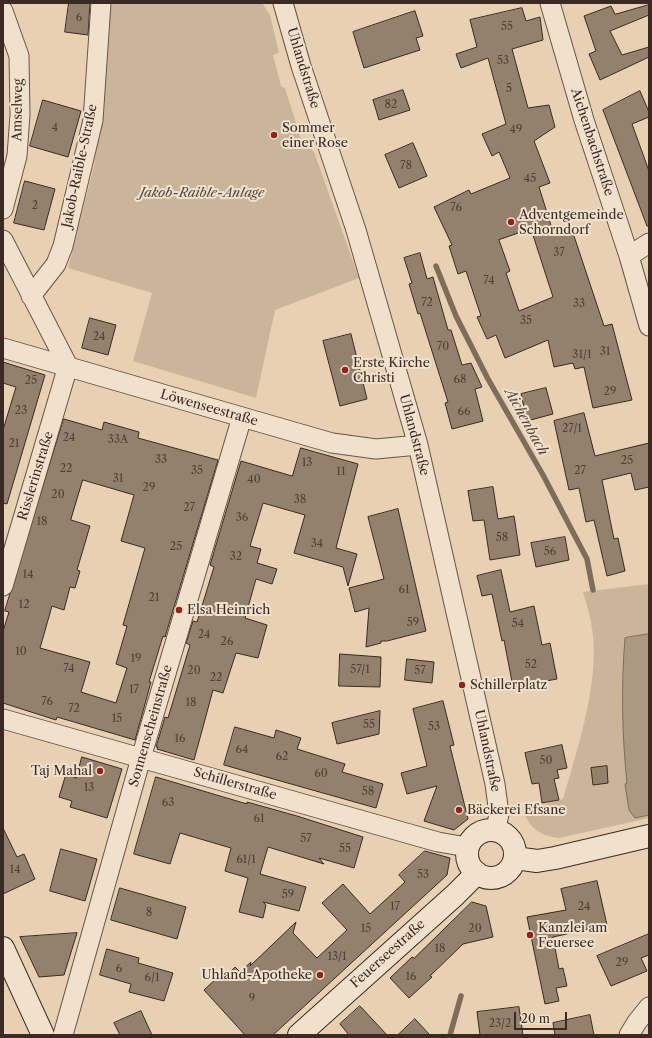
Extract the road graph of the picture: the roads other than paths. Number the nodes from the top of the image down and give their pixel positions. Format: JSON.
{"nodes":[{"id":1,"x":101,"y":3,"type":"edge"},
{"id":2,"x":283,"y":3,"type":"edge"},
{"id":3,"x":550,"y":3,"type":"edge"},
{"id":4,"x":3,"y":11,"type":"edge"},
{"id":5,"x":3,"y":209,"type":"edge"},
{"id":6,"x":3,"y":240,"type":"edge"},
{"id":7,"x":649,"y":244,"type":"edge"},
{"id":8,"x":629,"y":256,"type":"junction"},
{"id":9,"x":31,"y":296,"type":"junction"},
{"id":10,"x":649,"y":326,"type":"edge"},
{"id":11,"x":3,"y":348,"type":"edge"},
{"id":12,"x":68,"y":366,"type":"junction"},
{"id":13,"x":242,"y":418,"type":"junction"},
{"id":14,"x":418,"y":445,"type":"junction"},
{"id":15,"x":3,"y":586,"type":"edge"},
{"id":16,"x":3,"y":719,"type":"edge"},
{"id":17,"x":142,"y":758,"type":"junction"},
{"id":18,"x":496,"y":829,"type":"junction"},
{"id":19,"x":649,"y":836,"type":"edge"},
{"id":20,"x":467,"y":847,"type":"junction"},
{"id":21,"x":516,"y":858,"type":"junction"},
{"id":22,"x":477,"y":873,"type":"junction"},
{"id":23,"x":3,"y":948,"type":"edge"},
{"id":24,"x":649,"y":1007,"type":"edge"},
{"id":25,"x":43,"y":1035,"type":"edge"},
{"id":26,"x":63,"y":1035,"type":"edge"},
{"id":27,"x":299,"y":1035,"type":"edge"},
{"id":28,"x":629,"y":1035,"type":"edge"}],
"edges":[{"from":1,"to":9,"type":"street","name":"Jakob-Raible-Straße"},
{"from":2,"to":14,"type":"street","name":"Uhlandstraße"},
{"from":3,"to":8,"type":"street","name":"Aichenbachstraße"},
{"from":4,"to":5,"type":"street","name":"Amselweg"},
{"from":6,"to":9,"type":"street"},
{"from":7,"to":8,"type":"street"},
{"from":8,"to":10,"type":"street","name":"Aichenbachstraße"},
{"from":9,"to":12,"type":"street"},
{"from":11,"to":12,"type":"street","name":"Löwenseestraße"},
{"from":12,"to":13,"type":"street","name":"Löwenseestraße"},
{"from":12,"to":15,"type":"street","name":"Risslerinstraße"},
{"from":13,"to":14,"type":"street","name":"Löwenseestraße"},
{"from":13,"to":17,"type":"street","name":"Sonnenscheinstraße"},
{"from":14,"to":18,"type":"street","name":"Uhlandstraße"},
{"from":16,"to":17,"type":"street","name":"Schillerstraße"},
{"from":17,"to":20,"type":"street","name":"Schillerstraße"},
{"from":17,"to":26,"type":"street","name":"Sonnenscheinstraße"},
{"from":18,"to":20,"type":"main road"},
{"from":18,"to":21,"type":"main road"},
{"from":19,"to":21,"type":"main road"},
{"from":20,"to":22,"type":"main road"},
{"from":21,"to":22,"type":"main road"},
{"from":22,"to":27,"type":"main road","name":"Feuerseestraße"},
{"from":23,"to":25,"type":"main road"},
{"from":24,"to":28,"type":"street"}]}
